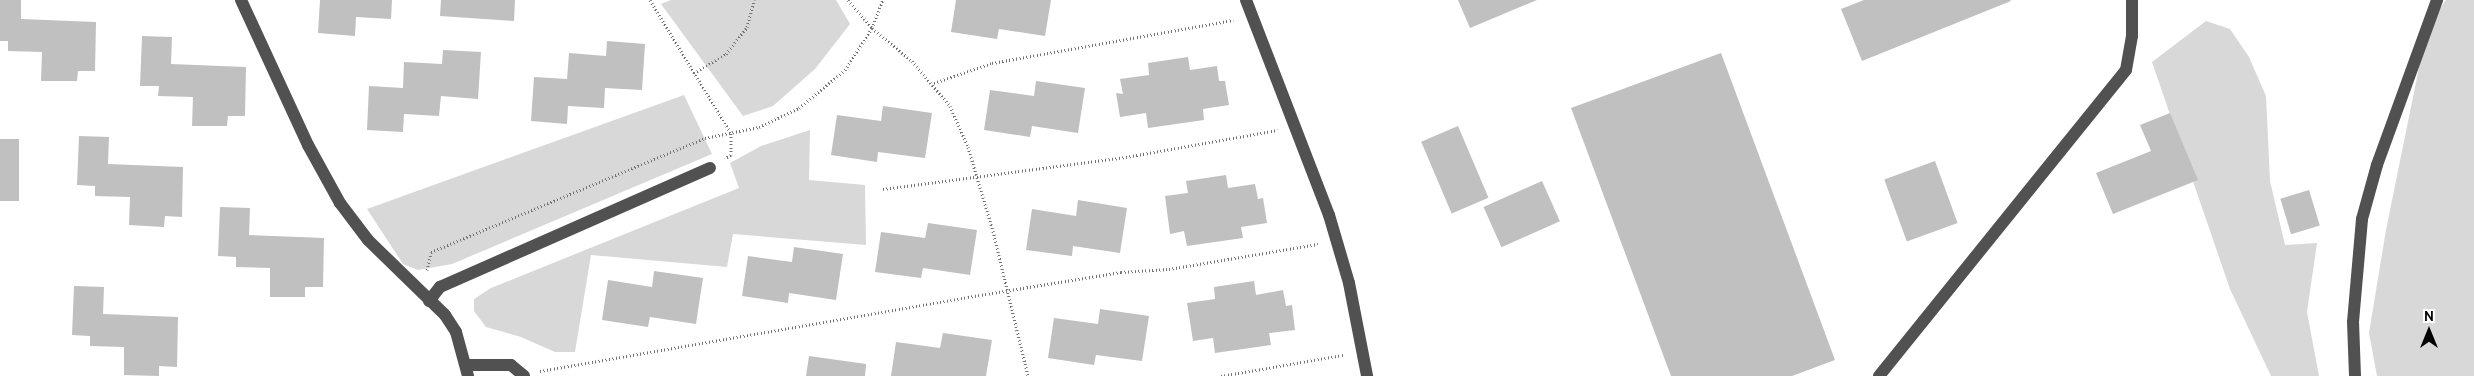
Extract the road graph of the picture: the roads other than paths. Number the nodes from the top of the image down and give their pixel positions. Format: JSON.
{"nodes":[{"id":1,"x":242,"y":0,"type":"edge"},
{"id":2,"x":1246,"y":0,"type":"edge"},
{"id":3,"x":2133,"y":0,"type":"edge"},
{"id":4,"x":2437,"y":0,"type":"edge"},
{"id":5,"x":710,"y":168,"type":"road end"},
{"id":6,"x":425,"y":298,"type":"junction"},
{"id":7,"x":467,"y":371,"type":"edge"},
{"id":8,"x":523,"y":375,"type":"edge"},
{"id":9,"x":1367,"y":376,"type":"edge"},
{"id":10,"x":1879,"y":376,"type":"edge"},
{"id":11,"x":2355,"y":376,"type":"edge"}],
"edges":[{"from":1,"to":6,"type":"street"},
{"from":2,"to":9,"type":"street"},
{"from":3,"to":10,"type":"street"},
{"from":4,"to":11,"type":"street"},
{"from":5,"to":6,"type":"street"},
{"from":6,"to":7,"type":"street"},
{"from":7,"to":8,"type":"street"}]}
